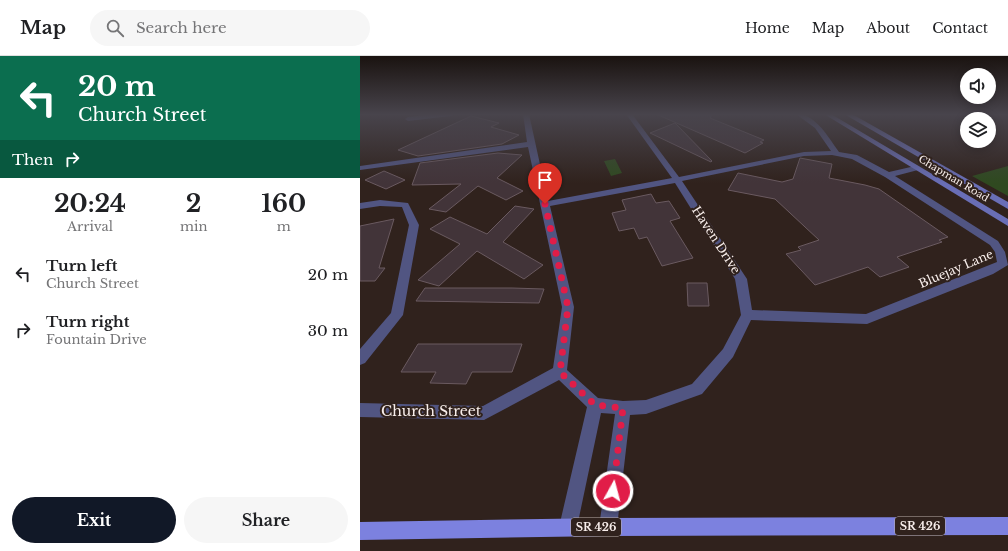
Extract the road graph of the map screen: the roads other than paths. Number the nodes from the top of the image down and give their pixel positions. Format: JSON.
{"nodes":[{"id":1,"x":530,"y":137,"type":"edge"},
{"id":2,"x":646,"y":137,"type":"edge"},
{"id":3,"x":824,"y":137,"type":"edge"},
{"id":4,"x":865,"y":137,"type":"edge"},
{"id":5,"x":887,"y":137,"type":"edge"},
{"id":6,"x":531,"y":144,"type":"junction"},
{"id":7,"x":837,"y":154,"type":"junction"},
{"id":8,"x":360,"y":168,"type":"edge"},
{"id":9,"x":915,"y":168,"type":"junction"},
{"id":10,"x":888,"y":175,"type":"junction"},
{"id":11,"x":677,"y":180,"type":"junction"},
{"id":12,"x":545,"y":204,"type":"junction"},
{"id":13,"x":360,"y":206,"type":"edge"},
{"id":14,"x":1008,"y":206,"type":"edge"},
{"id":15,"x":1008,"y":223,"type":"edge"},
{"id":16,"x":747,"y":315,"type":"junction"},
{"id":17,"x":360,"y":359,"type":"edge"},
{"id":18,"x":560,"y":372,"type":"junction"},
{"id":19,"x":595,"y":405,"type":"junction"},
{"id":20,"x":623,"y":408,"type":"junction"},
{"id":21,"x":360,"y":410,"type":"edge"},
{"id":22,"x":1008,"y":526,"type":"edge"},
{"id":23,"x":568,"y":527,"type":"junction"},
{"id":24,"x":608,"y":527,"type":"junction"},
{"id":25,"x":360,"y":531,"type":"edge"}],
"edges":[{"from":1,"to":6,"type":"street"},
{"from":2,"to":11,"type":"street","name":"Haven Drive"},
{"from":3,"to":7,"type":"street"},
{"from":4,"to":9,"type":"street","name":"Chapman Road"},
{"from":5,"to":14,"type":"street","name":"Chapman Road"},
{"from":6,"to":8,"type":"street"},
{"from":6,"to":12,"type":"street"},
{"from":7,"to":10,"type":"street"},
{"from":7,"to":11,"type":"street"},
{"from":9,"to":10,"type":"street"},
{"from":9,"to":15,"type":"street","name":"Chapman Road"},
{"from":10,"to":16,"type":"street","name":"Bluejay Lane"},
{"from":11,"to":12,"type":"street"},
{"from":11,"to":16,"type":"street","name":"Haven Drive"},
{"from":12,"to":18,"type":"street"},
{"from":13,"to":17,"type":"street"},
{"from":16,"to":20,"type":"street"},
{"from":18,"to":19,"type":"street"},
{"from":18,"to":21,"type":"street","name":"Church Street"},
{"from":19,"to":20,"type":"street"},
{"from":19,"to":23,"type":"street"},
{"from":20,"to":24,"type":"street"},
{"from":22,"to":24,"type":"main road","number":"SR 426"},
{"from":23,"to":24,"type":"main road","number":"SR 426"},
{"from":23,"to":25,"type":"main road","number":"SR 426"}]}
